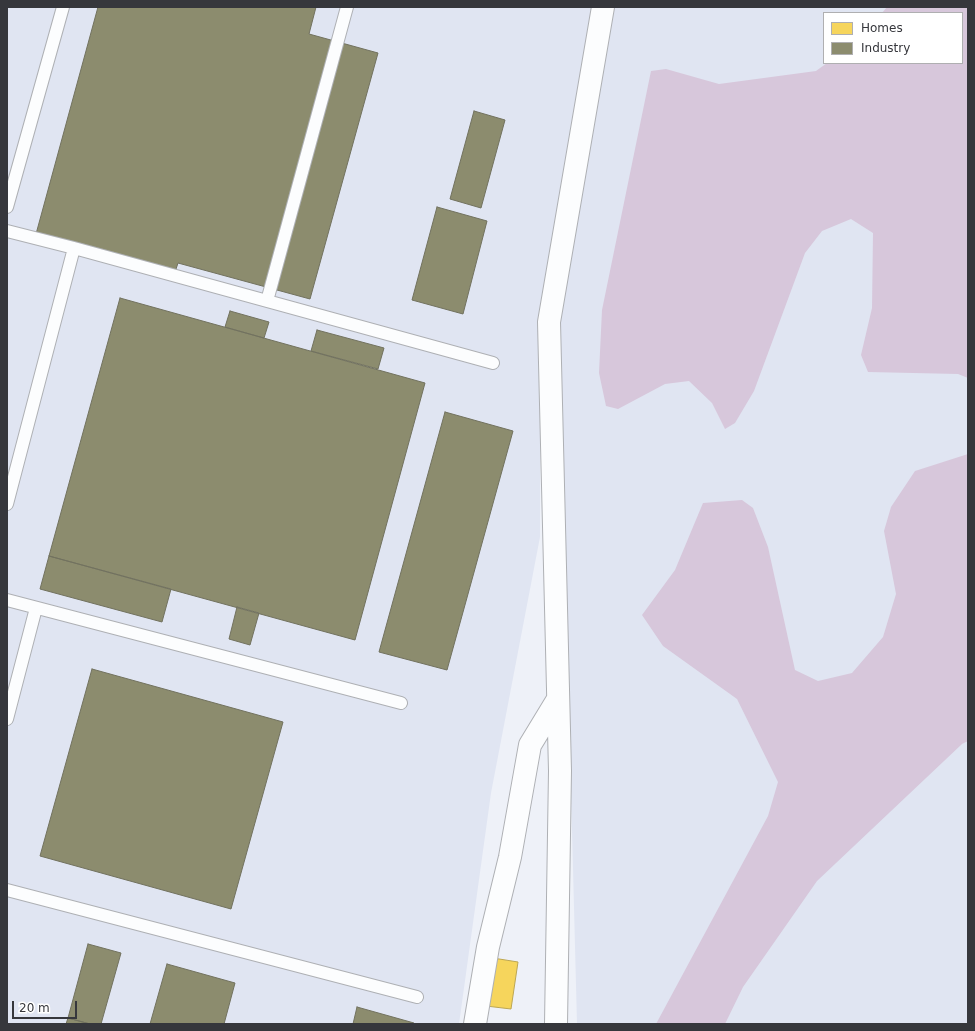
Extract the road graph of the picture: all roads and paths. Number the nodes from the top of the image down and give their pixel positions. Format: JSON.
{"nodes":[{"id":1,"x":63,"y":7,"type":"edge"},
{"id":2,"x":346,"y":7,"type":"edge"},
{"id":3,"x":603,"y":7,"type":"edge"},
{"id":4,"x":7,"y":207,"type":"edge"},
{"id":5,"x":7,"y":231,"type":"edge"},
{"id":6,"x":74,"y":248,"type":"junction"},
{"id":7,"x":267,"y":301,"type":"junction"},
{"id":8,"x":493,"y":363,"type":"dead end"},
{"id":9,"x":7,"y":504,"type":"edge"},
{"id":10,"x":7,"y":600,"type":"edge"},
{"id":11,"x":36,"y":608,"type":"junction"},
{"id":12,"x":558,"y":699,"type":"junction"},
{"id":13,"x":401,"y":703,"type":"dead end"},
{"id":14,"x":7,"y":719,"type":"edge"},
{"id":15,"x":7,"y":890,"type":"edge"},
{"id":16,"x":417,"y":997,"type":"dead end"},
{"id":17,"x":475,"y":1024,"type":"edge"},
{"id":18,"x":556,"y":1024,"type":"edge"}],
"edges":[{"from":1,"to":4,"type":"lane"},
{"from":2,"to":7,"type":"lane"},
{"from":3,"to":12,"type":"street"},
{"from":5,"to":6,"type":"lane"},
{"from":6,"to":7,"type":"lane"},
{"from":6,"to":9,"type":"lane"},
{"from":7,"to":8,"type":"lane"},
{"from":10,"to":11,"type":"lane"},
{"from":11,"to":13,"type":"lane"},
{"from":11,"to":14,"type":"lane"},
{"from":12,"to":17,"type":"street"},
{"from":12,"to":18,"type":"street"},
{"from":15,"to":16,"type":"lane"}]}
